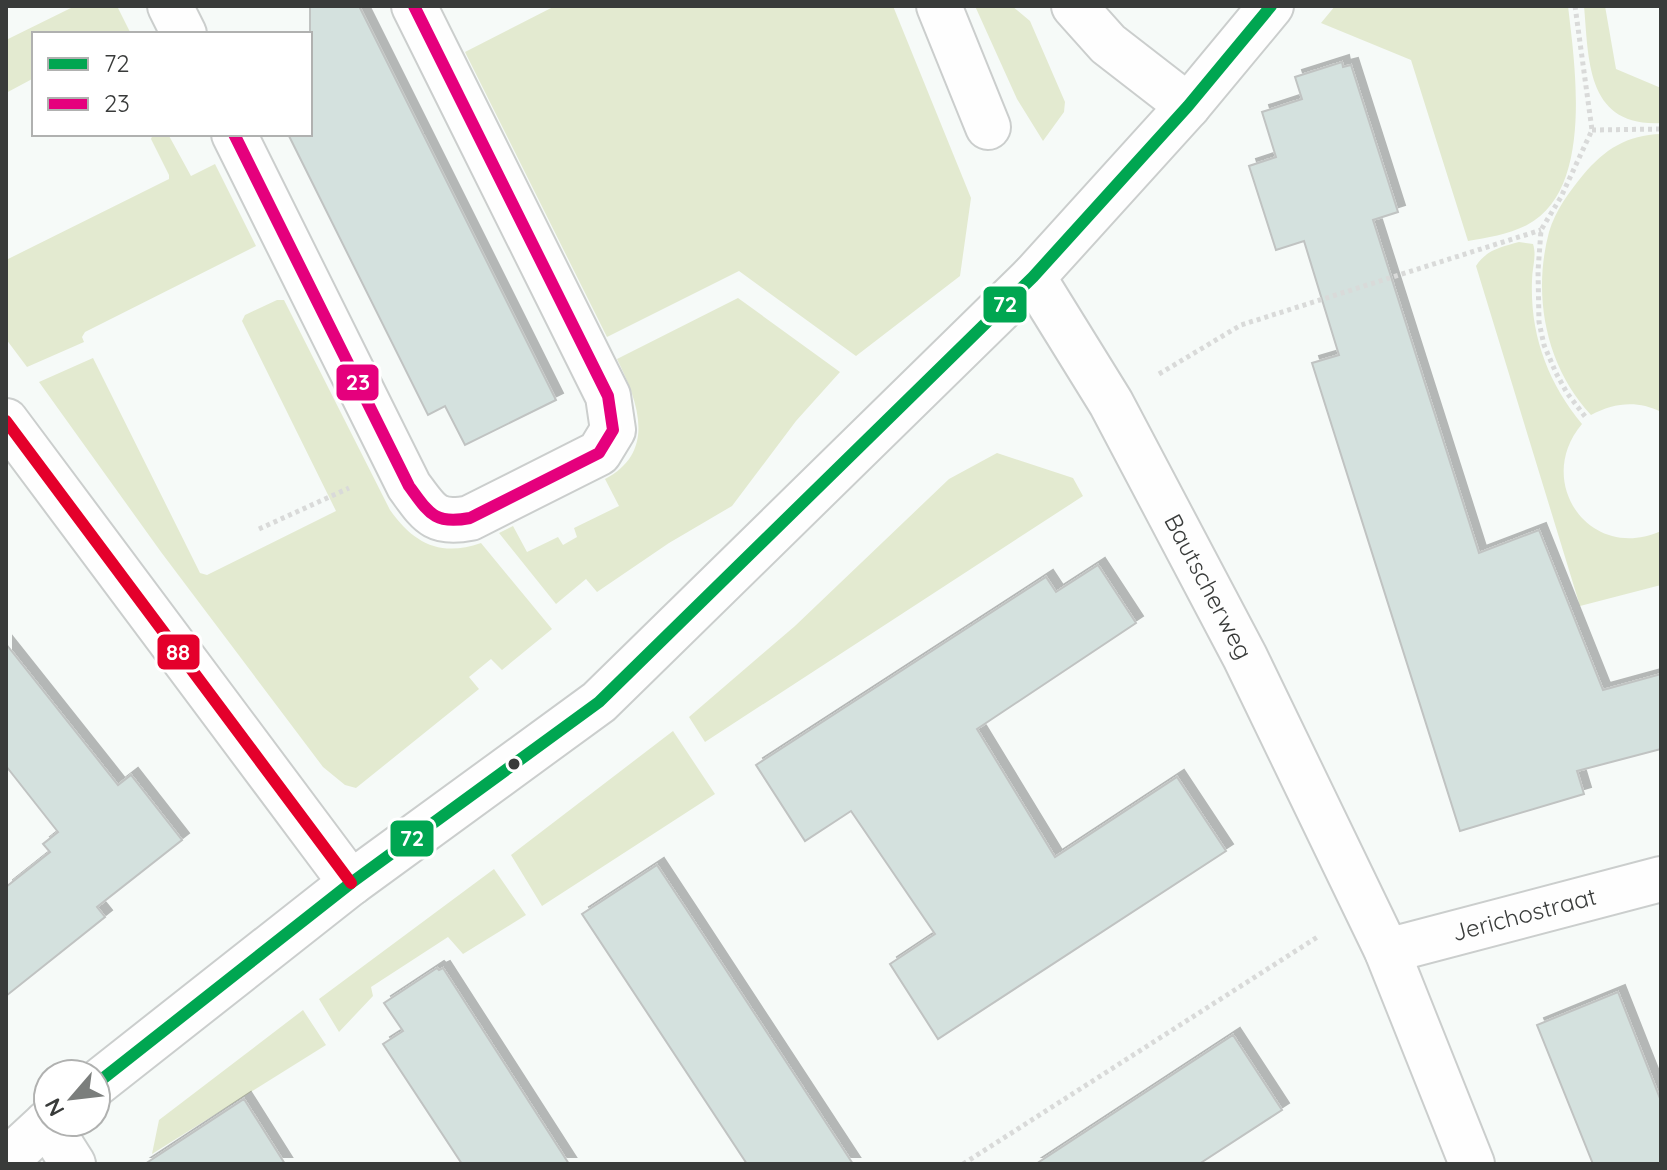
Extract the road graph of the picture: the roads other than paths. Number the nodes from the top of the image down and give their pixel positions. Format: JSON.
{"nodes":[{"id":1,"x":170,"y":6,"type":"edge"},
{"id":2,"x":414,"y":6,"type":"edge"},
{"id":3,"x":939,"y":6,"type":"edge"},
{"id":4,"x":1074,"y":6,"type":"edge"},
{"id":5,"x":1271,"y":6,"type":"edge"},
{"id":6,"x":183,"y":32,"type":"edge"},
{"id":7,"x":1188,"y":106,"type":"junction"},
{"id":8,"x":988,"y":127,"type":"dead end"},
{"id":9,"x":235,"y":136,"type":"edge"},
{"id":10,"x":1033,"y":277,"type":"junction"},
{"id":11,"x":6,"y":421,"type":"edge"},
{"id":12,"x":1661,"y":879,"type":"edge"},
{"id":13,"x":351,"y":883,"type":"junction"},
{"id":14,"x":1387,"y":951,"type":"junction"},
{"id":15,"x":112,"y":1071,"type":"edge"},
{"id":16,"x":32,"y":1136,"type":"edge"},
{"id":17,"x":57,"y":1138,"type":"edge"},
{"id":18,"x":6,"y":1161,"type":"edge"},
{"id":19,"x":73,"y":1164,"type":"edge"},
{"id":20,"x":1472,"y":1164,"type":"edge"}],
"edges":[{"from":1,"to":6,"type":"street"},
{"from":2,"to":9,"type":"street"},
{"from":3,"to":8,"type":"street"},
{"from":4,"to":7,"type":"street"},
{"from":5,"to":7,"type":"street"},
{"from":7,"to":10,"type":"street"},
{"from":10,"to":13,"type":"street"},
{"from":10,"to":14,"type":"street","name":"Bautscherweg"},
{"from":11,"to":13,"type":"street"},
{"from":12,"to":14,"type":"street","name":"Jerichostraat"},
{"from":13,"to":15,"type":"street"},
{"from":14,"to":20,"type":"street","name":"Bautscherweg"},
{"from":16,"to":18,"type":"street"},
{"from":17,"to":19,"type":"street"}]}
